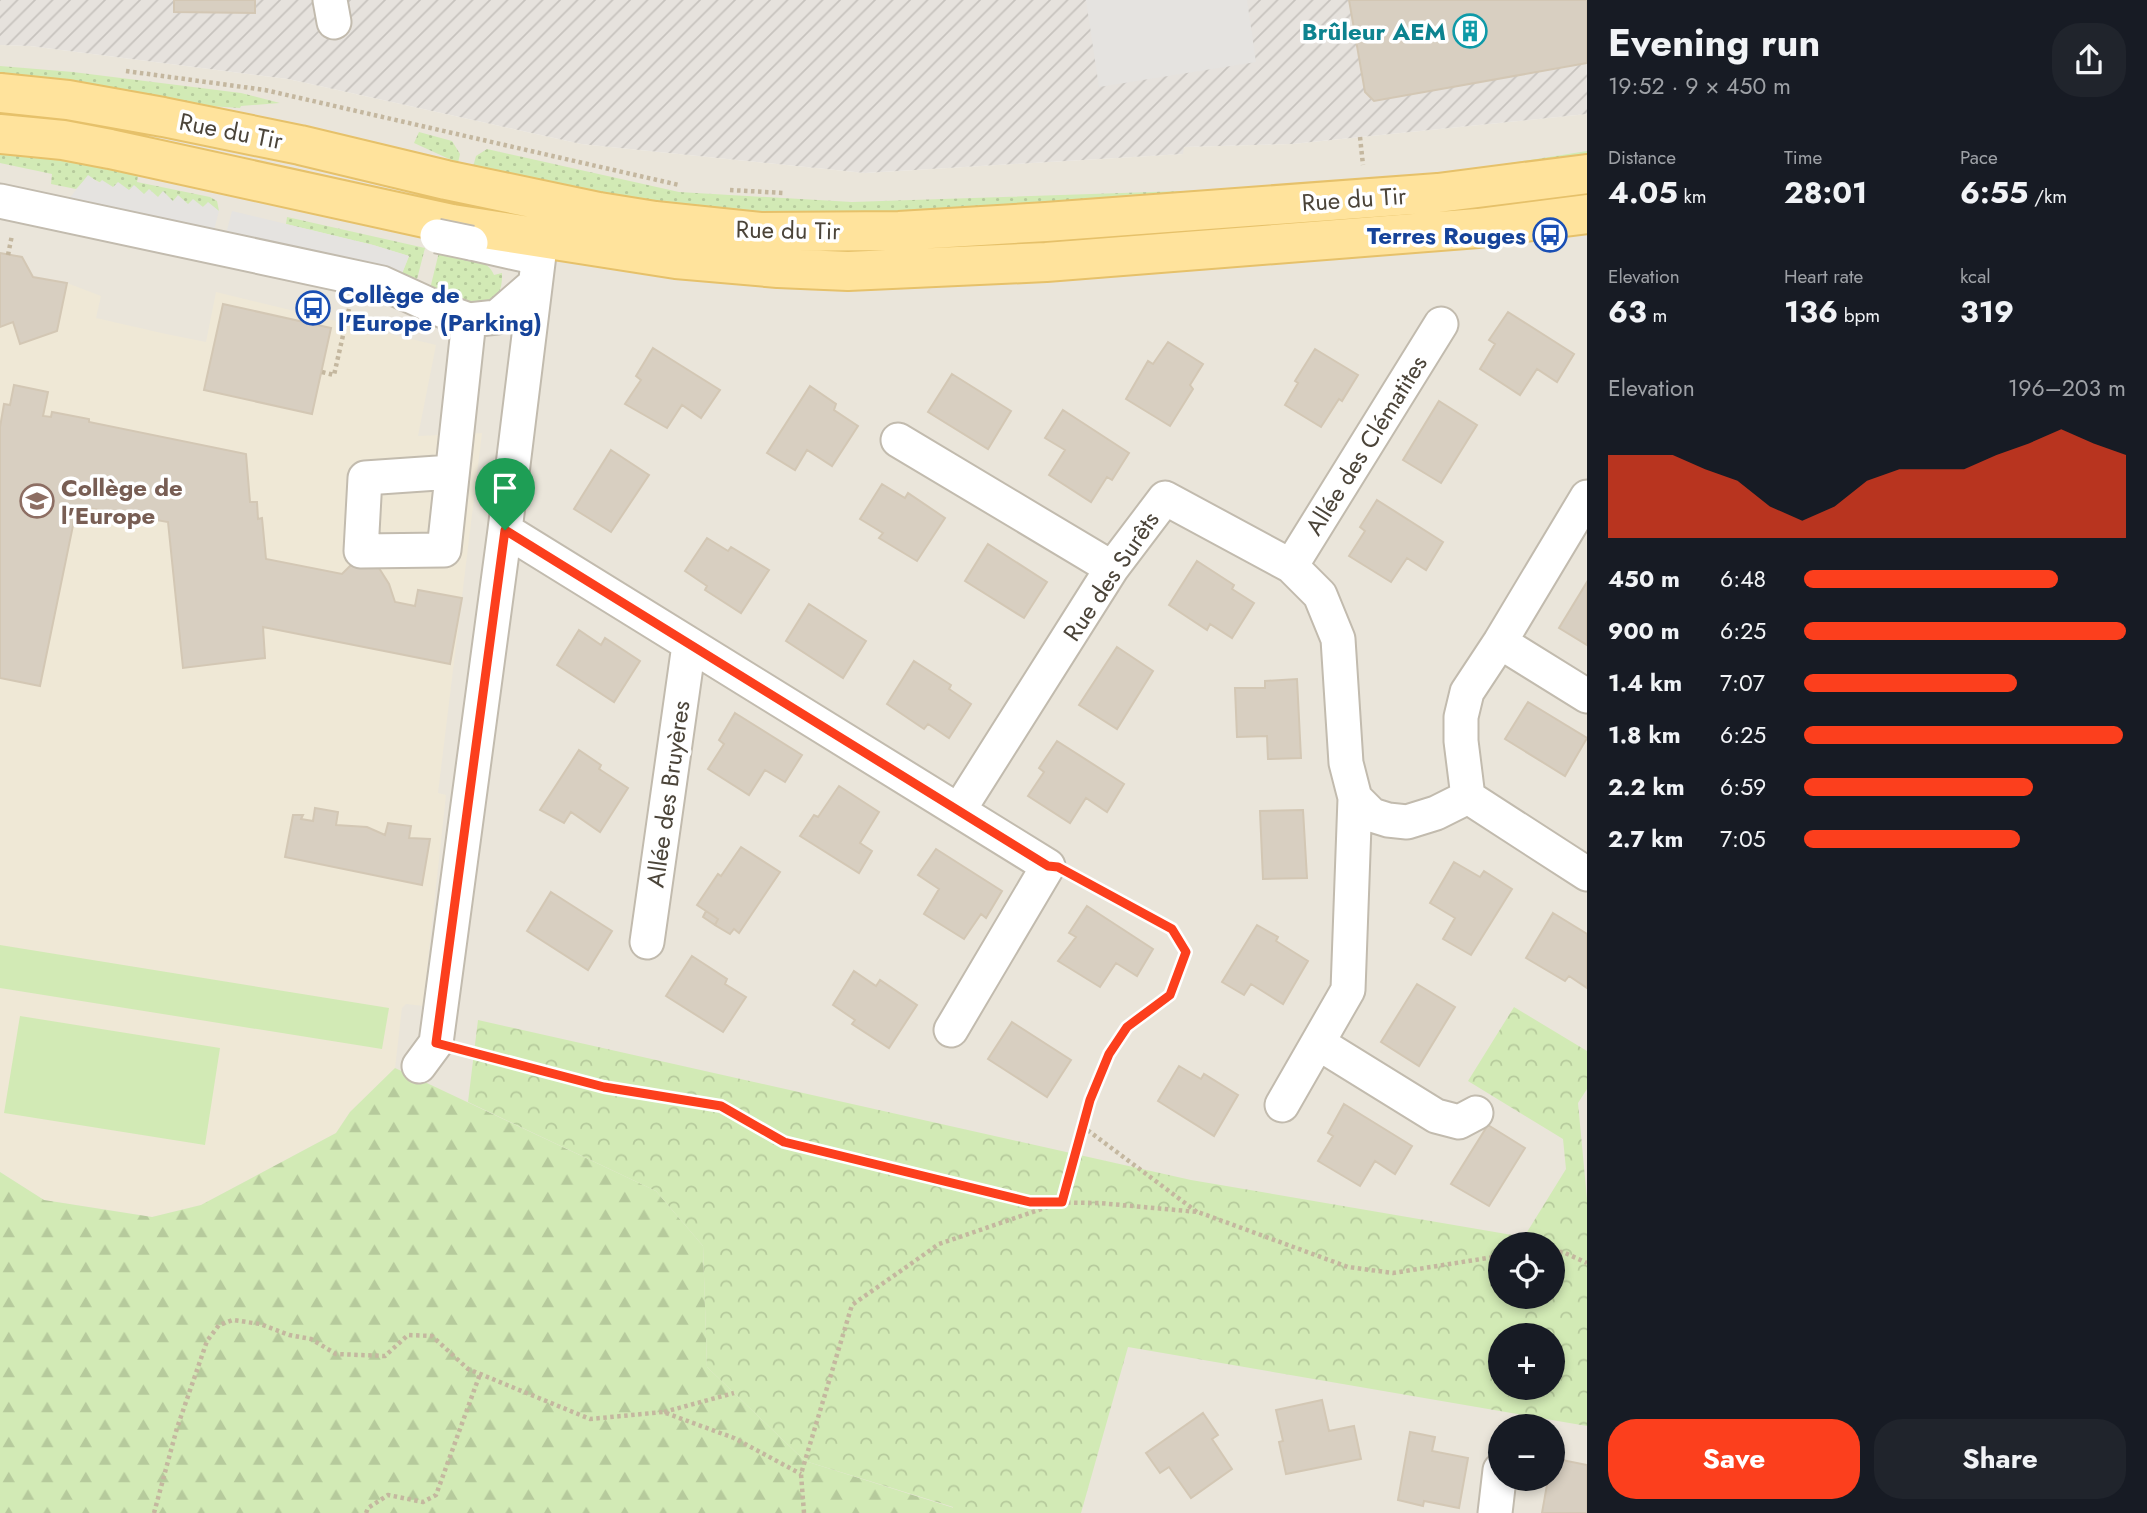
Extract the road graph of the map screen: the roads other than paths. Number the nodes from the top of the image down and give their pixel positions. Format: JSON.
{"nodes":[{"id":1,"x":0,"y":93,"type":"edge"},
{"id":2,"x":68,"y":100,"type":"junction"},
{"id":3,"x":0,"y":108,"type":"edge"},
{"id":4,"x":0,"y":135,"type":"edge"},
{"id":5,"x":1587,"y":174,"type":"edge"},
{"id":6,"x":320,"y":195,"type":"junction"},
{"id":7,"x":0,"y":201,"type":"edge"},
{"id":8,"x":545,"y":201,"type":"junction"},
{"id":9,"x":1587,"y":214,"type":"edge"},
{"id":10,"x":934,"y":229,"type":"junction"},
{"id":11,"x":538,"y":260,"type":"junction"},
{"id":12,"x":470,"y":320,"type":"junction"},
{"id":13,"x":1441,"y":324,"type":"dead end"},
{"id":14,"x":898,"y":440,"type":"dead end"},
{"id":15,"x":452,"y":472,"type":"dead end"},
{"id":16,"x":1587,"y":497,"type":"edge"},
{"id":17,"x":505,"y":530,"type":"junction"},
{"id":18,"x":1291,"y":566,"type":"junction"},
{"id":19,"x":1112,"y":568,"type":"junction"},
{"id":20,"x":1500,"y":642,"type":"junction"},
{"id":21,"x":689,"y":645,"type":"junction"},
{"id":22,"x":1587,"y":696,"type":"edge"},
{"id":23,"x":1468,"y":797,"type":"junction"},
{"id":24,"x":1355,"y":798,"type":"junction"},
{"id":25,"x":959,"y":810,"type":"junction"},
{"id":26,"x":1587,"y":874,"type":"edge"},
{"id":27,"x":647,"y":942,"type":"dead end"},
{"id":28,"x":951,"y":1030,"type":"dead end"},
{"id":29,"x":1318,"y":1043,"type":"junction"},
{"id":30,"x":427,"y":1054,"type":"road end"},
{"id":31,"x":1282,"y":1105,"type":"dead end"},
{"id":32,"x":1476,"y":1113,"type":"dead end"},
{"id":33,"x":1498,"y":1491,"type":"edge"},
{"id":34,"x":1495,"y":1513,"type":"edge"}],
"edges":[{"from":1,"to":2,"type":"main road","name":"Rue du Tir"},
{"from":2,"to":3,"type":"street"},
{"from":2,"to":8,"type":"main road","name":"Rue du Tir"},
{"from":4,"to":6,"type":"main road","name":"Rue du Tir"},
{"from":5,"to":10,"type":"main road","name":"Rue du Tir"},
{"from":6,"to":11,"type":"main road","name":"Rue du Tir"},
{"from":6,"to":11,"type":"street","bridge":true},
{"from":7,"to":12,"type":"street"},
{"from":8,"to":10,"type":"main road","name":"Rue du Tir"},
{"from":8,"to":11,"type":"street"},
{"from":9,"to":11,"type":"main road","name":"Rue du Tir"},
{"from":10,"to":11,"type":"street"},
{"from":11,"to":12,"type":"street"},
{"from":11,"to":17,"type":"street"},
{"from":12,"to":15,"type":"street"},
{"from":13,"to":18,"type":"street","name":"Allée des Clématites"},
{"from":14,"to":19,"type":"street"},
{"from":16,"to":20,"type":"street"},
{"from":17,"to":21,"type":"street"},
{"from":17,"to":30,"type":"street"},
{"from":18,"to":19,"type":"street","name":"Rue des Surêts"},
{"from":18,"to":24,"type":"street","name":"Rue des Surêts"},
{"from":19,"to":25,"type":"street","name":"Rue des Surêts"},
{"from":20,"to":22,"type":"street"},
{"from":20,"to":23,"type":"street"},
{"from":21,"to":25,"type":"street"},
{"from":21,"to":27,"type":"street","name":"Allée des Bruyères"},
{"from":23,"to":24,"type":"street"},
{"from":23,"to":26,"type":"street"},
{"from":24,"to":29,"type":"street","name":"Rue des Surêts"},
{"from":25,"to":28,"type":"street"},
{"from":29,"to":31,"type":"street","name":"Rue des Surêts"},
{"from":29,"to":32,"type":"street"},
{"from":33,"to":34,"type":"street"}]}
